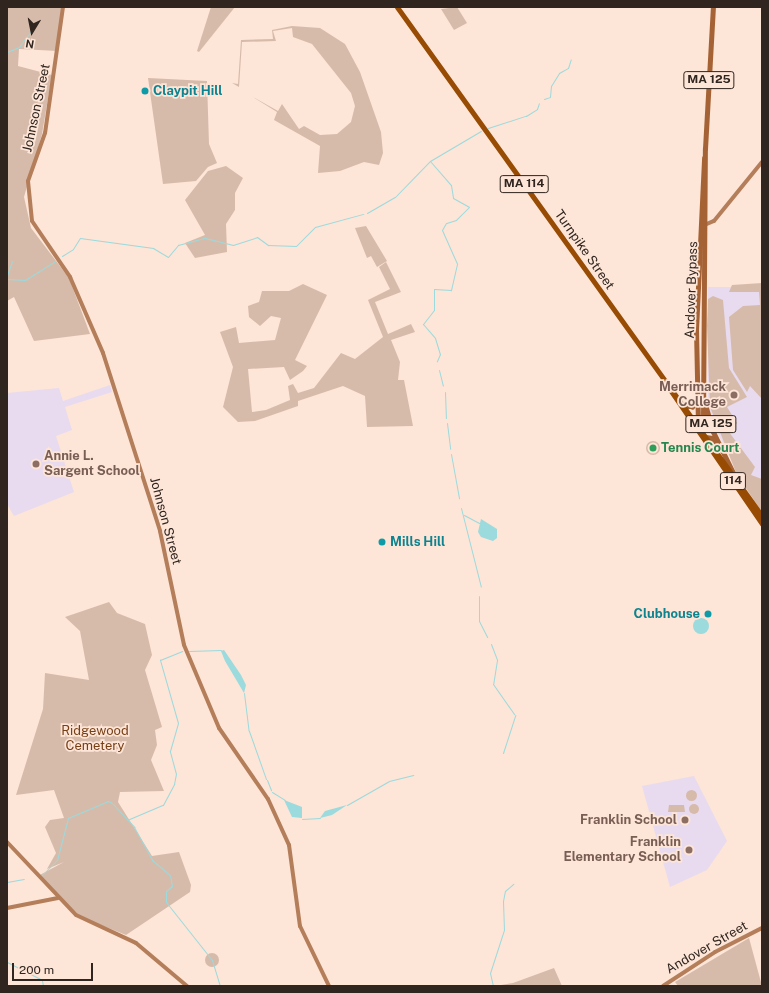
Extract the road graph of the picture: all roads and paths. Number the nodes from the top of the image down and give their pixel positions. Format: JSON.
{"nodes":[{"id":1,"x":63,"y":7,"type":"edge"},
{"id":2,"x":398,"y":7,"type":"edge"},
{"id":3,"x":713,"y":7,"type":"edge"},
{"id":4,"x":762,"y":162,"type":"edge"},
{"id":5,"x":703,"y":226,"type":"junction"},
{"id":6,"x":702,"y":384,"type":"junction"},
{"id":7,"x":669,"y":388,"type":"junction"},
{"id":8,"x":697,"y":392,"type":"junction"},
{"id":9,"x":685,"y":407,"type":"junction"},
{"id":10,"x":698,"y":428,"type":"junction"},
{"id":11,"x":704,"y":438,"type":"junction"},
{"id":12,"x":727,"y":461,"type":"junction"},
{"id":13,"x":734,"y":476,"type":"junction"},
{"id":14,"x":762,"y":516,"type":"edge"},
{"id":15,"x":762,"y":524,"type":"edge"},
{"id":16,"x":7,"y":842,"type":"edge"},
{"id":17,"x":58,"y":898,"type":"junction"},
{"id":18,"x":7,"y":908,"type":"edge"},
{"id":19,"x":762,"y":928,"type":"edge"},
{"id":20,"x":187,"y":986,"type":"edge"},
{"id":21,"x":329,"y":986,"type":"edge"},
{"id":22,"x":663,"y":986,"type":"edge"}],
"edges":[{"from":1,"to":21,"type":"street","name":"Johnson Street"},
{"from":2,"to":7,"type":"highway","name":"Turnpike Street","number":"MA 114"},
{"from":3,"to":5,"type":"main road","name":"Andover Bypass","number":"MA 125"},
{"from":4,"to":5,"type":"street"},
{"from":5,"to":6,"type":"main road","name":"Andover Bypass","number":"MA 125"},
{"from":5,"to":8,"type":"main road","name":"Andover Bypass","number":"MA 125"},
{"from":6,"to":10,"type":"main road","name":"Andover Bypass","number":"MA 125"},
{"from":6,"to":12,"type":"main road","number":"MA 125"},
{"from":7,"to":9,"type":"highway","name":"Turnpike Street","number":"MA 114"},
{"from":7,"to":10,"type":"highway","name":"Turnpike Street","number":"MA 114"},
{"from":8,"to":9,"type":"main road"},
{"from":8,"to":10,"type":"main road","name":"Andover Bypass","number":"MA 125"},
{"from":9,"to":10,"type":"highway","name":"Turnpike Street","number":"MA 114"},
{"from":10,"to":11,"type":"highway","name":"Turnpike Street","number":"114"},
{"from":11,"to":12,"type":"main road"},
{"from":11,"to":13,"type":"highway","name":"Turnpike Street"},
{"from":11,"to":15,"type":"highway","name":"Turnpike Street","number":"114"},
{"from":12,"to":13,"type":"main road","number":"MA 125"},
{"from":13,"to":14,"type":"highway","name":"Turnpike Street"},
{"from":16,"to":17,"type":"street"},
{"from":17,"to":18,"type":"street"},
{"from":17,"to":20,"type":"street"},
{"from":19,"to":22,"type":"street","name":"Andover Street"}]}
